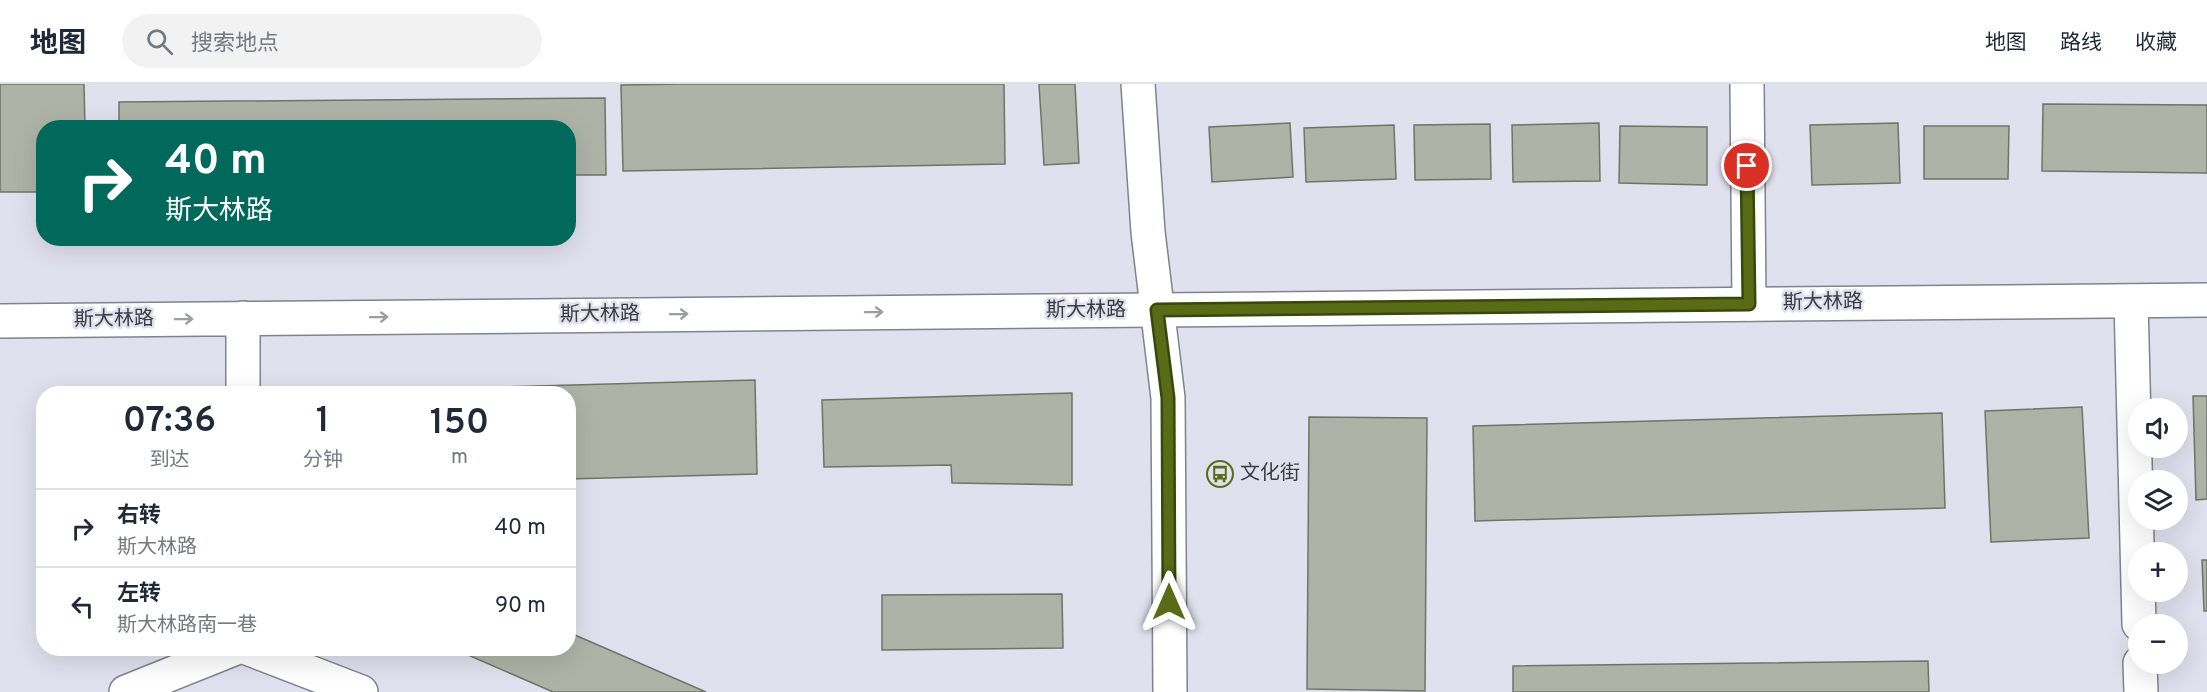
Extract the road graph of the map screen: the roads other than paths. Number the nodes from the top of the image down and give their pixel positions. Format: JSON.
{"nodes":[{"id":1,"x":1137,"y":84,"type":"edge"},
{"id":2,"x":1747,"y":84,"type":"edge"},
{"id":3,"x":2207,"y":300,"type":"edge"},
{"id":4,"x":2132,"y":301,"type":"junction"},
{"id":5,"x":1749,"y":304,"type":"junction"},
{"id":6,"x":1157,"y":310,"type":"junction"},
{"id":7,"x":243,"y":318,"type":"junction"},
{"id":8,"x":0,"y":321,"type":"edge"},
{"id":9,"x":243,"y":386,"type":"edge"},
{"id":10,"x":2139,"y":614,"type":"edge"},
{"id":11,"x":216,"y":656,"type":"edge"},
{"id":12,"x":268,"y":656,"type":"edge"},
{"id":13,"x":2140,"y":674,"type":"edge"},
{"id":14,"x":126,"y":692,"type":"edge"},
{"id":15,"x":361,"y":692,"type":"edge"},
{"id":16,"x":1170,"y":692,"type":"edge"},
{"id":17,"x":2141,"y":692,"type":"edge"}],
"edges":[{"from":1,"to":6,"type":"street"},
{"from":2,"to":5,"type":"street"},
{"from":3,"to":4,"type":"street","name":"斯大林路"},
{"from":4,"to":5,"type":"street","name":"斯大林路"},
{"from":4,"to":10,"type":"street"},
{"from":5,"to":6,"type":"street","name":"斯大林路"},
{"from":7,"to":6,"type":"street","name":"斯大林路","one_way":true},
{"from":6,"to":16,"type":"street"},
{"from":8,"to":7,"type":"street","name":"斯大林路","one_way":true},
{"from":7,"to":9,"type":"street"},
{"from":11,"to":14,"type":"street"},
{"from":12,"to":15,"type":"street"},
{"from":13,"to":17,"type":"street"}]}
